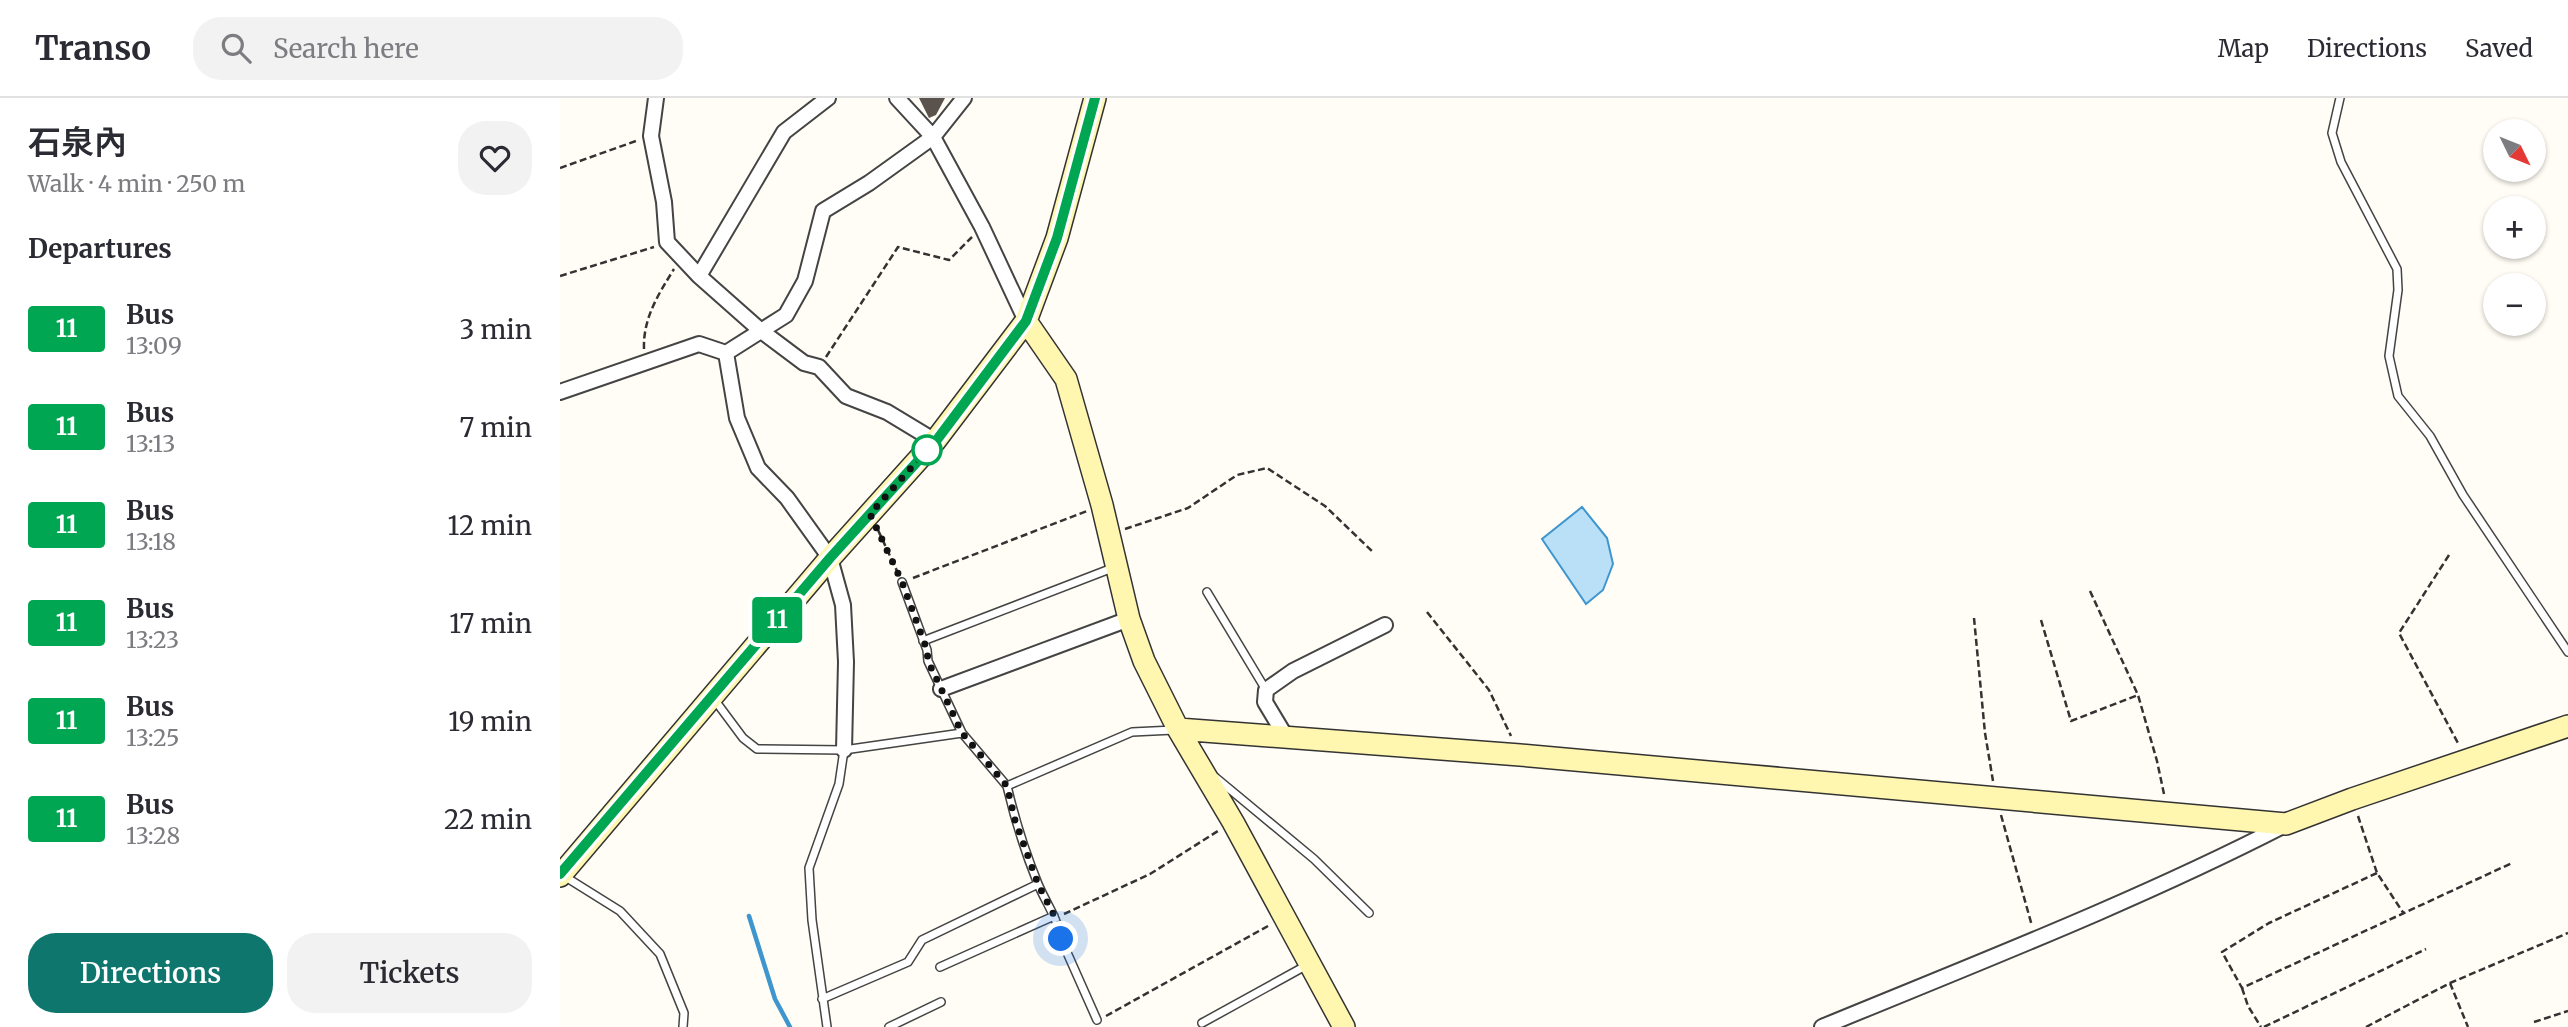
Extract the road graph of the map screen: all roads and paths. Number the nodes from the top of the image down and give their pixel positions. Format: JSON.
{"nodes":[{"id":1,"x":656,"y":98,"type":"edge"},
{"id":2,"x":828,"y":98,"type":"edge"},
{"id":3,"x":897,"y":98,"type":"edge"},
{"id":4,"x":964,"y":98,"type":"edge"},
{"id":5,"x":1095,"y":98,"type":"edge"},
{"id":6,"x":2340,"y":98,"type":"edge"},
{"id":7,"x":651,"y":136,"type":"junction"},
{"id":8,"x":933,"y":137,"type":"junction"},
{"id":9,"x":560,"y":167,"type":"edge"},
{"id":10,"x":982,"y":227,"type":"junction"},
{"id":11,"x":667,"y":242,"type":"junction"},
{"id":12,"x":681,"y":257,"type":"junction"},
{"id":13,"x":560,"y":276,"type":"edge"},
{"id":14,"x":699,"y":276,"type":"junction"},
{"id":15,"x":1026,"y":321,"type":"junction"},
{"id":16,"x":760,"y":330,"type":"junction"},
{"id":17,"x":726,"y":353,"type":"junction"},
{"id":18,"x":645,"y":363,"type":"junction"},
{"id":19,"x":819,"y":367,"type":"junction"},
{"id":20,"x":560,"y":391,"type":"edge"},
{"id":21,"x":936,"y":441,"type":"junction"},
{"id":22,"x":1102,"y":505,"type":"junction"},
{"id":23,"x":870,"y":514,"type":"junction"},
{"id":24,"x":1109,"y":534,"type":"junction"},
{"id":25,"x":1374,"y":553,"type":"dead end"},
{"id":26,"x":2449,"y":555,"type":"dead end"},
{"id":27,"x":830,"y":558,"type":"junction"},
{"id":28,"x":1116,"y":566,"type":"junction"},
{"id":29,"x":902,"y":582,"type":"junction"},
{"id":30,"x":2090,"y":591,"type":"dead end"},
{"id":31,"x":1207,"y":593,"type":"dead end"},
{"id":32,"x":1427,"y":612,"type":"dead end"},
{"id":33,"x":1129,"y":619,"type":"junction"},
{"id":34,"x":2041,"y":620,"type":"dead end"},
{"id":35,"x":1385,"y":625,"type":"dead end"},
{"id":36,"x":923,"y":641,"type":"junction"},
{"id":37,"x":2568,"y":652,"type":"edge"},
{"id":38,"x":941,"y":689,"type":"junction"},
{"id":39,"x":1266,"y":690,"type":"junction"},
{"id":40,"x":2138,"y":695,"type":"junction"},
{"id":41,"x":712,"y":696,"type":"junction"},
{"id":42,"x":2568,"y":726,"type":"edge"},
{"id":43,"x":1178,"y":729,"type":"junction"},
{"id":44,"x":962,"y":733,"type":"junction"},
{"id":45,"x":1286,"y":737,"type":"junction"},
{"id":46,"x":844,"y":750,"type":"junction"},
{"id":47,"x":1520,"y":755,"type":"junction"},
{"id":48,"x":2467,"y":760,"type":"junction"},
{"id":49,"x":1198,"y":763,"type":"junction"},
{"id":50,"x":1007,"y":786,"type":"junction"},
{"id":51,"x":2352,"y":799,"type":"junction"},
{"id":52,"x":2168,"y":813,"type":"junction"},
{"id":53,"x":1233,"y":822,"type":"junction"},
{"id":54,"x":2286,"y":824,"type":"junction"},
{"id":55,"x":2512,"y":863,"type":"dead end"},
{"id":56,"x":2377,"y":873,"type":"junction"},
{"id":57,"x":560,"y":875,"type":"edge"},
{"id":58,"x":1038,"y":884,"type":"junction"},
{"id":59,"x":1369,"y":913,"type":"dead end"},
{"id":60,"x":2404,"y":914,"type":"junction"},
{"id":61,"x":1054,"y":916,"type":"junction"},
{"id":62,"x":1284,"y":917,"type":"junction"},
{"id":63,"x":2568,"y":933,"type":"edge"},
{"id":64,"x":2426,"y":949,"type":"dead end"},
{"id":65,"x":1309,"y":963,"type":"junction"},
{"id":66,"x":940,"y":967,"type":"dead end"},
{"id":67,"x":2450,"y":983,"type":"junction"},
{"id":68,"x":2242,"y":988,"type":"junction"},
{"id":69,"x":822,"y":999,"type":"junction"},
{"id":70,"x":941,"y":1002,"type":"dead end"},
{"id":71,"x":2568,"y":1011,"type":"edge"},
{"id":72,"x":1097,"y":1020,"type":"joint"},
{"id":73,"x":2534,"y":1022,"type":"dead end"},
{"id":74,"x":1202,"y":1023,"type":"dead end"},
{"id":75,"x":683,"y":1027,"type":"edge"},
{"id":76,"x":827,"y":1027,"type":"edge"},
{"id":77,"x":890,"y":1027,"type":"edge"},
{"id":78,"x":1344,"y":1027,"type":"edge"},
{"id":79,"x":1822,"y":1027,"type":"edge"},
{"id":80,"x":2262,"y":1027,"type":"edge"},
{"id":81,"x":2366,"y":1027,"type":"edge"},
{"id":82,"x":2468,"y":1027,"type":"edge"}],
"edges":[{"from":1,"to":7,"type":"street"},
{"from":2,"to":14,"type":"street"},
{"from":3,"to":8,"type":"street"},
{"from":4,"to":8,"type":"street"},
{"from":5,"to":15,"type":"street"},
{"from":6,"to":37,"type":"lane"},
{"from":7,"to":9,"type":"path"},
{"from":7,"to":11,"type":"street"},
{"from":8,"to":10,"type":"street"},
{"from":8,"to":16,"type":"street"},
{"from":10,"to":15,"type":"street"},
{"from":10,"to":19,"type":"path"},
{"from":11,"to":12,"type":"street"},
{"from":11,"to":13,"type":"path"},
{"from":12,"to":14,"type":"street"},
{"from":12,"to":18,"type":"path"},
{"from":14,"to":16,"type":"street"},
{"from":15,"to":21,"type":"street"},
{"from":15,"to":22,"type":"street"},
{"from":16,"to":17,"type":"street"},
{"from":16,"to":19,"type":"street"},
{"from":17,"to":18,"type":"street"},
{"from":17,"to":27,"type":"street"},
{"from":18,"to":20,"type":"street"},
{"from":19,"to":21,"type":"street"},
{"from":21,"to":23,"type":"street"},
{"from":22,"to":24,"type":"street"},
{"from":22,"to":29,"type":"path"},
{"from":23,"to":27,"type":"street"},
{"from":23,"to":29,"type":"path"},
{"from":24,"to":25,"type":"path"},
{"from":24,"to":28,"type":"street"},
{"from":26,"to":48,"type":"path"},
{"from":27,"to":41,"type":"street"},
{"from":27,"to":46,"type":"street"},
{"from":28,"to":33,"type":"street"},
{"from":28,"to":36,"type":"lane"},
{"from":29,"to":36,"type":"lane"},
{"from":30,"to":40,"type":"path"},
{"from":31,"to":39,"type":"lane"},
{"from":32,"to":47,"type":"path"},
{"from":33,"to":38,"type":"street"},
{"from":33,"to":43,"type":"street"},
{"from":34,"to":40,"type":"path"},
{"from":35,"to":39,"type":"street"},
{"from":36,"to":38,"type":"lane"},
{"from":38,"to":44,"type":"lane"},
{"from":39,"to":45,"type":"street"},
{"from":40,"to":52,"type":"path"},
{"from":41,"to":46,"type":"lane"},
{"from":41,"to":57,"type":"street"},
{"from":42,"to":48,"type":"street"},
{"from":43,"to":45,"type":"street"},
{"from":43,"to":49,"type":"street"},
{"from":43,"to":50,"type":"lane"},
{"from":44,"to":46,"type":"lane"},
{"from":44,"to":50,"type":"lane"},
{"from":45,"to":47,"type":"street"},
{"from":46,"to":69,"type":"lane"},
{"from":47,"to":52,"type":"street"},
{"from":48,"to":51,"type":"street"},
{"from":49,"to":53,"type":"street"},
{"from":49,"to":59,"type":"lane"},
{"from":50,"to":58,"type":"lane"},
{"from":51,"to":54,"type":"street"},
{"from":51,"to":56,"type":"path"},
{"from":52,"to":54,"type":"street"},
{"from":53,"to":61,"type":"path"},
{"from":53,"to":62,"type":"street"},
{"from":54,"to":79,"type":"street"},
{"from":55,"to":60,"type":"path"},
{"from":56,"to":60,"type":"path"},
{"from":56,"to":68,"type":"path"},
{"from":57,"to":75,"type":"lane"},
{"from":58,"to":61,"type":"lane"},
{"from":58,"to":69,"type":"lane"},
{"from":60,"to":68,"type":"path"},
{"from":61,"to":66,"type":"lane"},
{"from":61,"to":72,"type":"lane"},
{"from":62,"to":65,"type":"street"},
{"from":62,"to":72,"type":"path"},
{"from":63,"to":67,"type":"path"},
{"from":64,"to":80,"type":"path"},
{"from":65,"to":74,"type":"lane"},
{"from":65,"to":78,"type":"street"},
{"from":67,"to":81,"type":"path"},
{"from":67,"to":82,"type":"path"},
{"from":68,"to":80,"type":"path"},
{"from":69,"to":76,"type":"lane"},
{"from":70,"to":77,"type":"lane"},
{"from":71,"to":73,"type":"path"}]}
